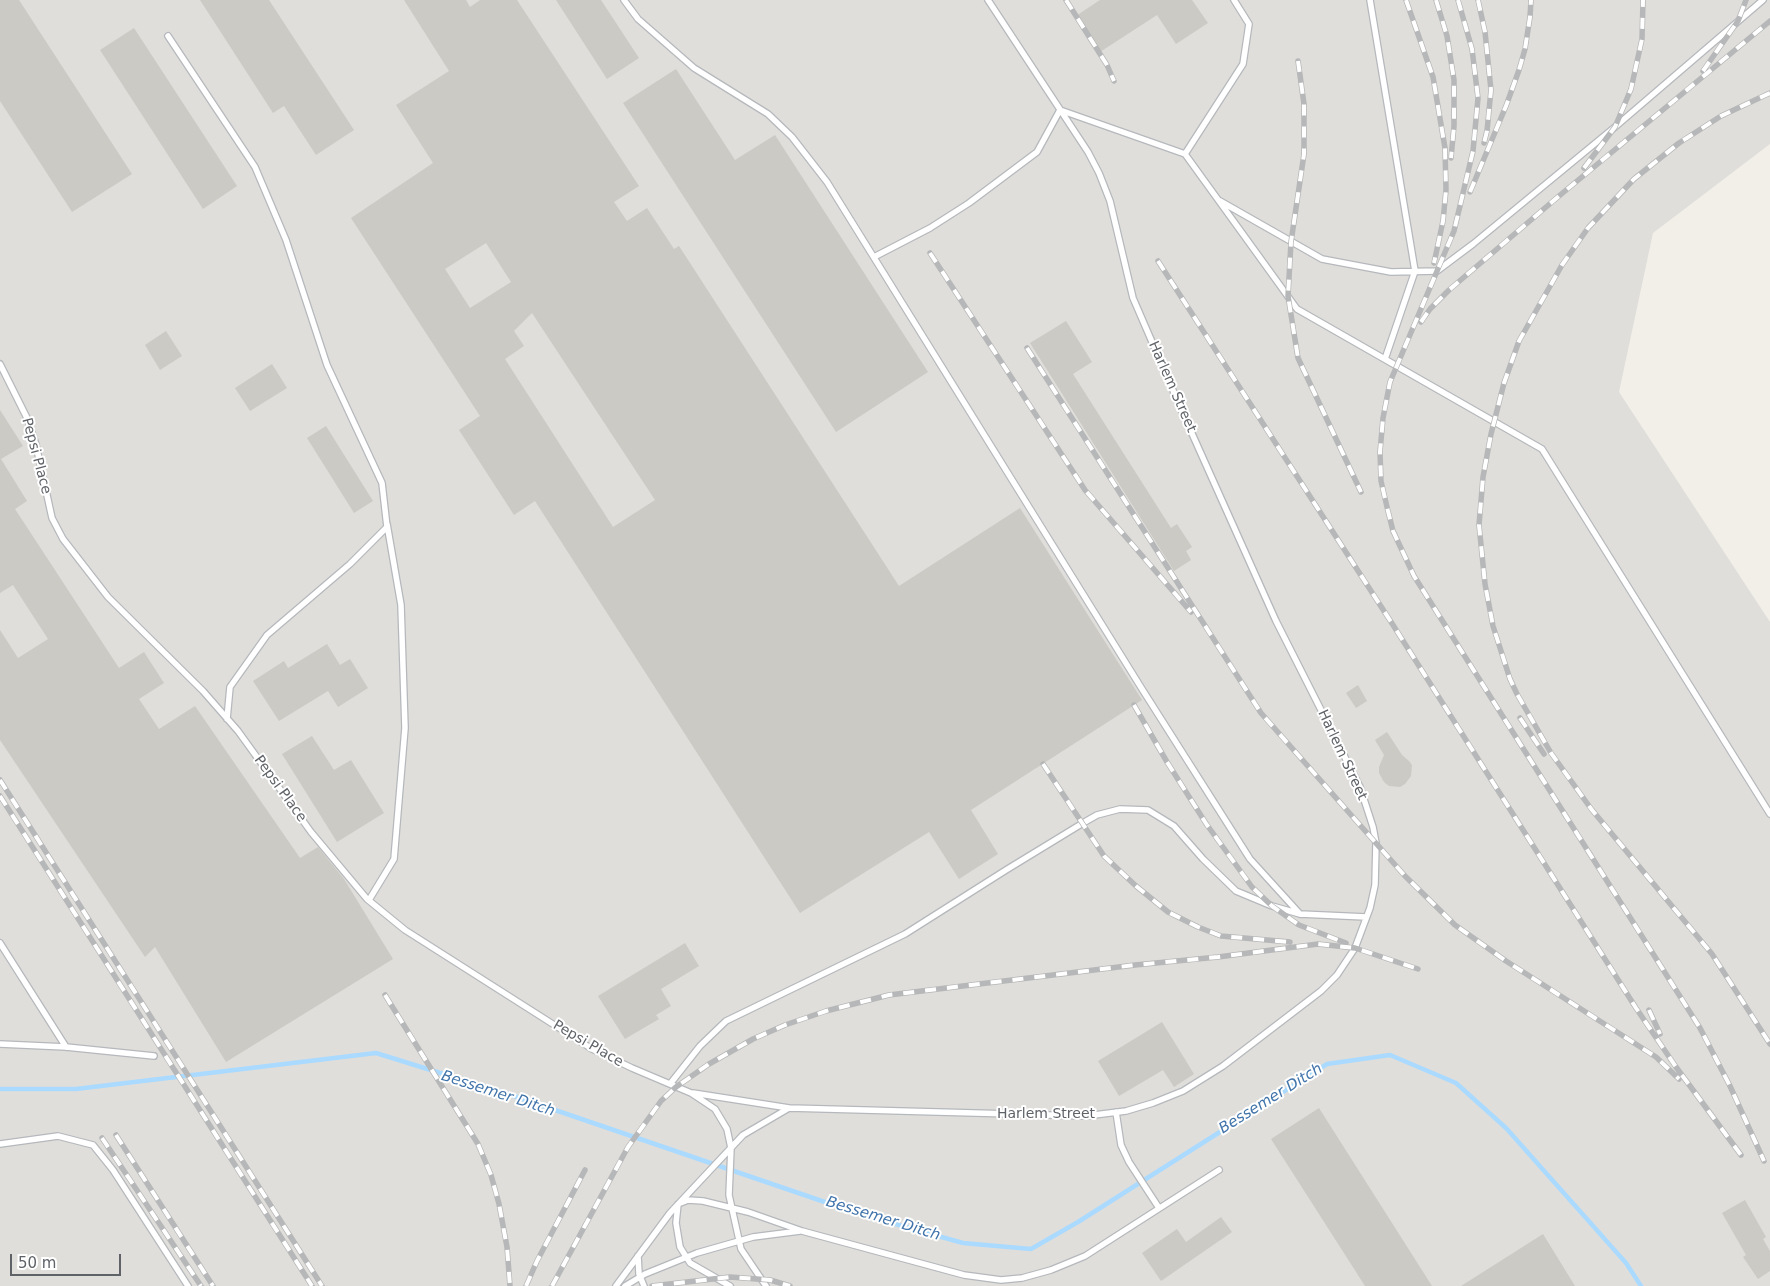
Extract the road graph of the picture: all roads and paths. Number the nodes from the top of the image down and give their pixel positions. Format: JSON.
{"nodes":[{"id":1,"x":624,"y":0,"type":"edge"},
{"id":2,"x":988,"y":0,"type":"edge"},
{"id":3,"x":1234,"y":0,"type":"edge"},
{"id":4,"x":1370,"y":0,"type":"edge"},
{"id":5,"x":1764,"y":0,"type":"edge"},
{"id":6,"x":168,"y":36,"type":"dead end"},
{"id":7,"x":1060,"y":110,"type":"junction"},
{"id":8,"x":1185,"y":154,"type":"junction"},
{"id":9,"x":1218,"y":200,"type":"junction"},
{"id":10,"x":874,"y":257,"type":"junction"},
{"id":11,"x":1415,"y":271,"type":"junction"},
{"id":12,"x":1385,"y":360,"type":"junction"},
{"id":13,"x":0,"y":364,"type":"edge"},
{"id":14,"x":386,"y":522,"type":"junction"},
{"id":15,"x":227,"y":718,"type":"junction"},
{"id":16,"x":1770,"y":814,"type":"edge"},
{"id":17,"x":369,"y":900,"type":"junction"},
{"id":18,"x":1300,"y":914,"type":"junction"},
{"id":19,"x":1366,"y":917,"type":"junction"},
{"id":20,"x":0,"y":943,"type":"edge"},
{"id":21,"x":0,"y":1044,"type":"edge"},
{"id":22,"x":66,"y":1047,"type":"junction"},
{"id":23,"x":154,"y":1056,"type":"dead end"},
{"id":24,"x":670,"y":1084,"type":"junction"},
{"id":25,"x":691,"y":1093,"type":"junction"},
{"id":26,"x":789,"y":1108,"type":"junction"},
{"id":27,"x":1116,"y":1112,"type":"junction"},
{"id":28,"x":0,"y":1144,"type":"edge"},
{"id":29,"x":731,"y":1148,"type":"junction"},
{"id":30,"x":1219,"y":1170,"type":"dead end"},
{"id":31,"x":678,"y":1204,"type":"junction"},
{"id":32,"x":731,"y":1208,"type":"junction"},
{"id":33,"x":1159,"y":1208,"type":"junction"},
{"id":34,"x":802,"y":1230,"type":"junction"},
{"id":35,"x":739,"y":1241,"type":"junction"},
{"id":36,"x":638,"y":1256,"type":"junction"},
{"id":37,"x":686,"y":1257,"type":"junction"},
{"id":38,"x":640,"y":1277,"type":"junction"},
{"id":39,"x":188,"y":1286,"type":"edge"},
{"id":40,"x":616,"y":1286,"type":"edge"},
{"id":41,"x":625,"y":1286,"type":"edge"},
{"id":42,"x":644,"y":1286,"type":"edge"},
{"id":43,"x":730,"y":1286,"type":"edge"},
{"id":44,"x":766,"y":1286,"type":"edge"}],
"edges":[{"from":1,"to":10,"type":"lane"},
{"from":2,"to":7,"type":"lane","name":"Harlem Street"},
{"from":3,"to":8,"type":"lane"},
{"from":4,"to":11,"type":"lane"},
{"from":5,"to":11,"type":"lane"},
{"from":6,"to":14,"type":"lane"},
{"from":7,"to":8,"type":"lane"},
{"from":7,"to":10,"type":"lane"},
{"from":7,"to":19,"type":"lane","name":"Harlem Street"},
{"from":8,"to":9,"type":"lane"},
{"from":9,"to":11,"type":"lane"},
{"from":9,"to":12,"type":"lane"},
{"from":10,"to":18,"type":"lane"},
{"from":11,"to":12,"type":"lane"},
{"from":12,"to":16,"type":"lane"},
{"from":13,"to":15,"type":"lane","name":"Pepsi Place"},
{"from":14,"to":15,"type":"lane"},
{"from":14,"to":17,"type":"lane"},
{"from":15,"to":17,"type":"lane","name":"Pepsi Place"},
{"from":17,"to":24,"type":"lane","name":"Pepsi Place"},
{"from":18,"to":19,"type":"lane"},
{"from":18,"to":24,"type":"lane"},
{"from":19,"to":27,"type":"lane","name":"Harlem Street"},
{"from":20,"to":22,"type":"lane"},
{"from":21,"to":22,"type":"lane"},
{"from":22,"to":23,"type":"lane"},
{"from":24,"to":25,"type":"lane","name":"Pepsi Place"},
{"from":25,"to":26,"type":"lane","name":"Harlem Street"},
{"from":25,"to":29,"type":"lane"},
{"from":26,"to":27,"type":"lane","name":"Harlem Street"},
{"from":26,"to":29,"type":"lane"},
{"from":27,"to":33,"type":"lane"},
{"from":28,"to":39,"type":"lane"},
{"from":29,"to":31,"type":"lane"},
{"from":29,"to":32,"type":"lane"},
{"from":30,"to":33,"type":"lane"},
{"from":31,"to":32,"type":"lane"},
{"from":31,"to":36,"type":"lane"},
{"from":31,"to":37,"type":"lane"},
{"from":32,"to":34,"type":"lane"},
{"from":32,"to":35,"type":"lane"},
{"from":33,"to":34,"type":"lane"},
{"from":34,"to":35,"type":"lane"},
{"from":35,"to":37,"type":"lane"},
{"from":35,"to":44,"type":"lane"},
{"from":36,"to":38,"type":"lane"},
{"from":36,"to":40,"type":"lane"},
{"from":37,"to":38,"type":"lane"},
{"from":37,"to":43,"type":"lane"},
{"from":38,"to":41,"type":"lane"},
{"from":38,"to":42,"type":"lane"}]}
